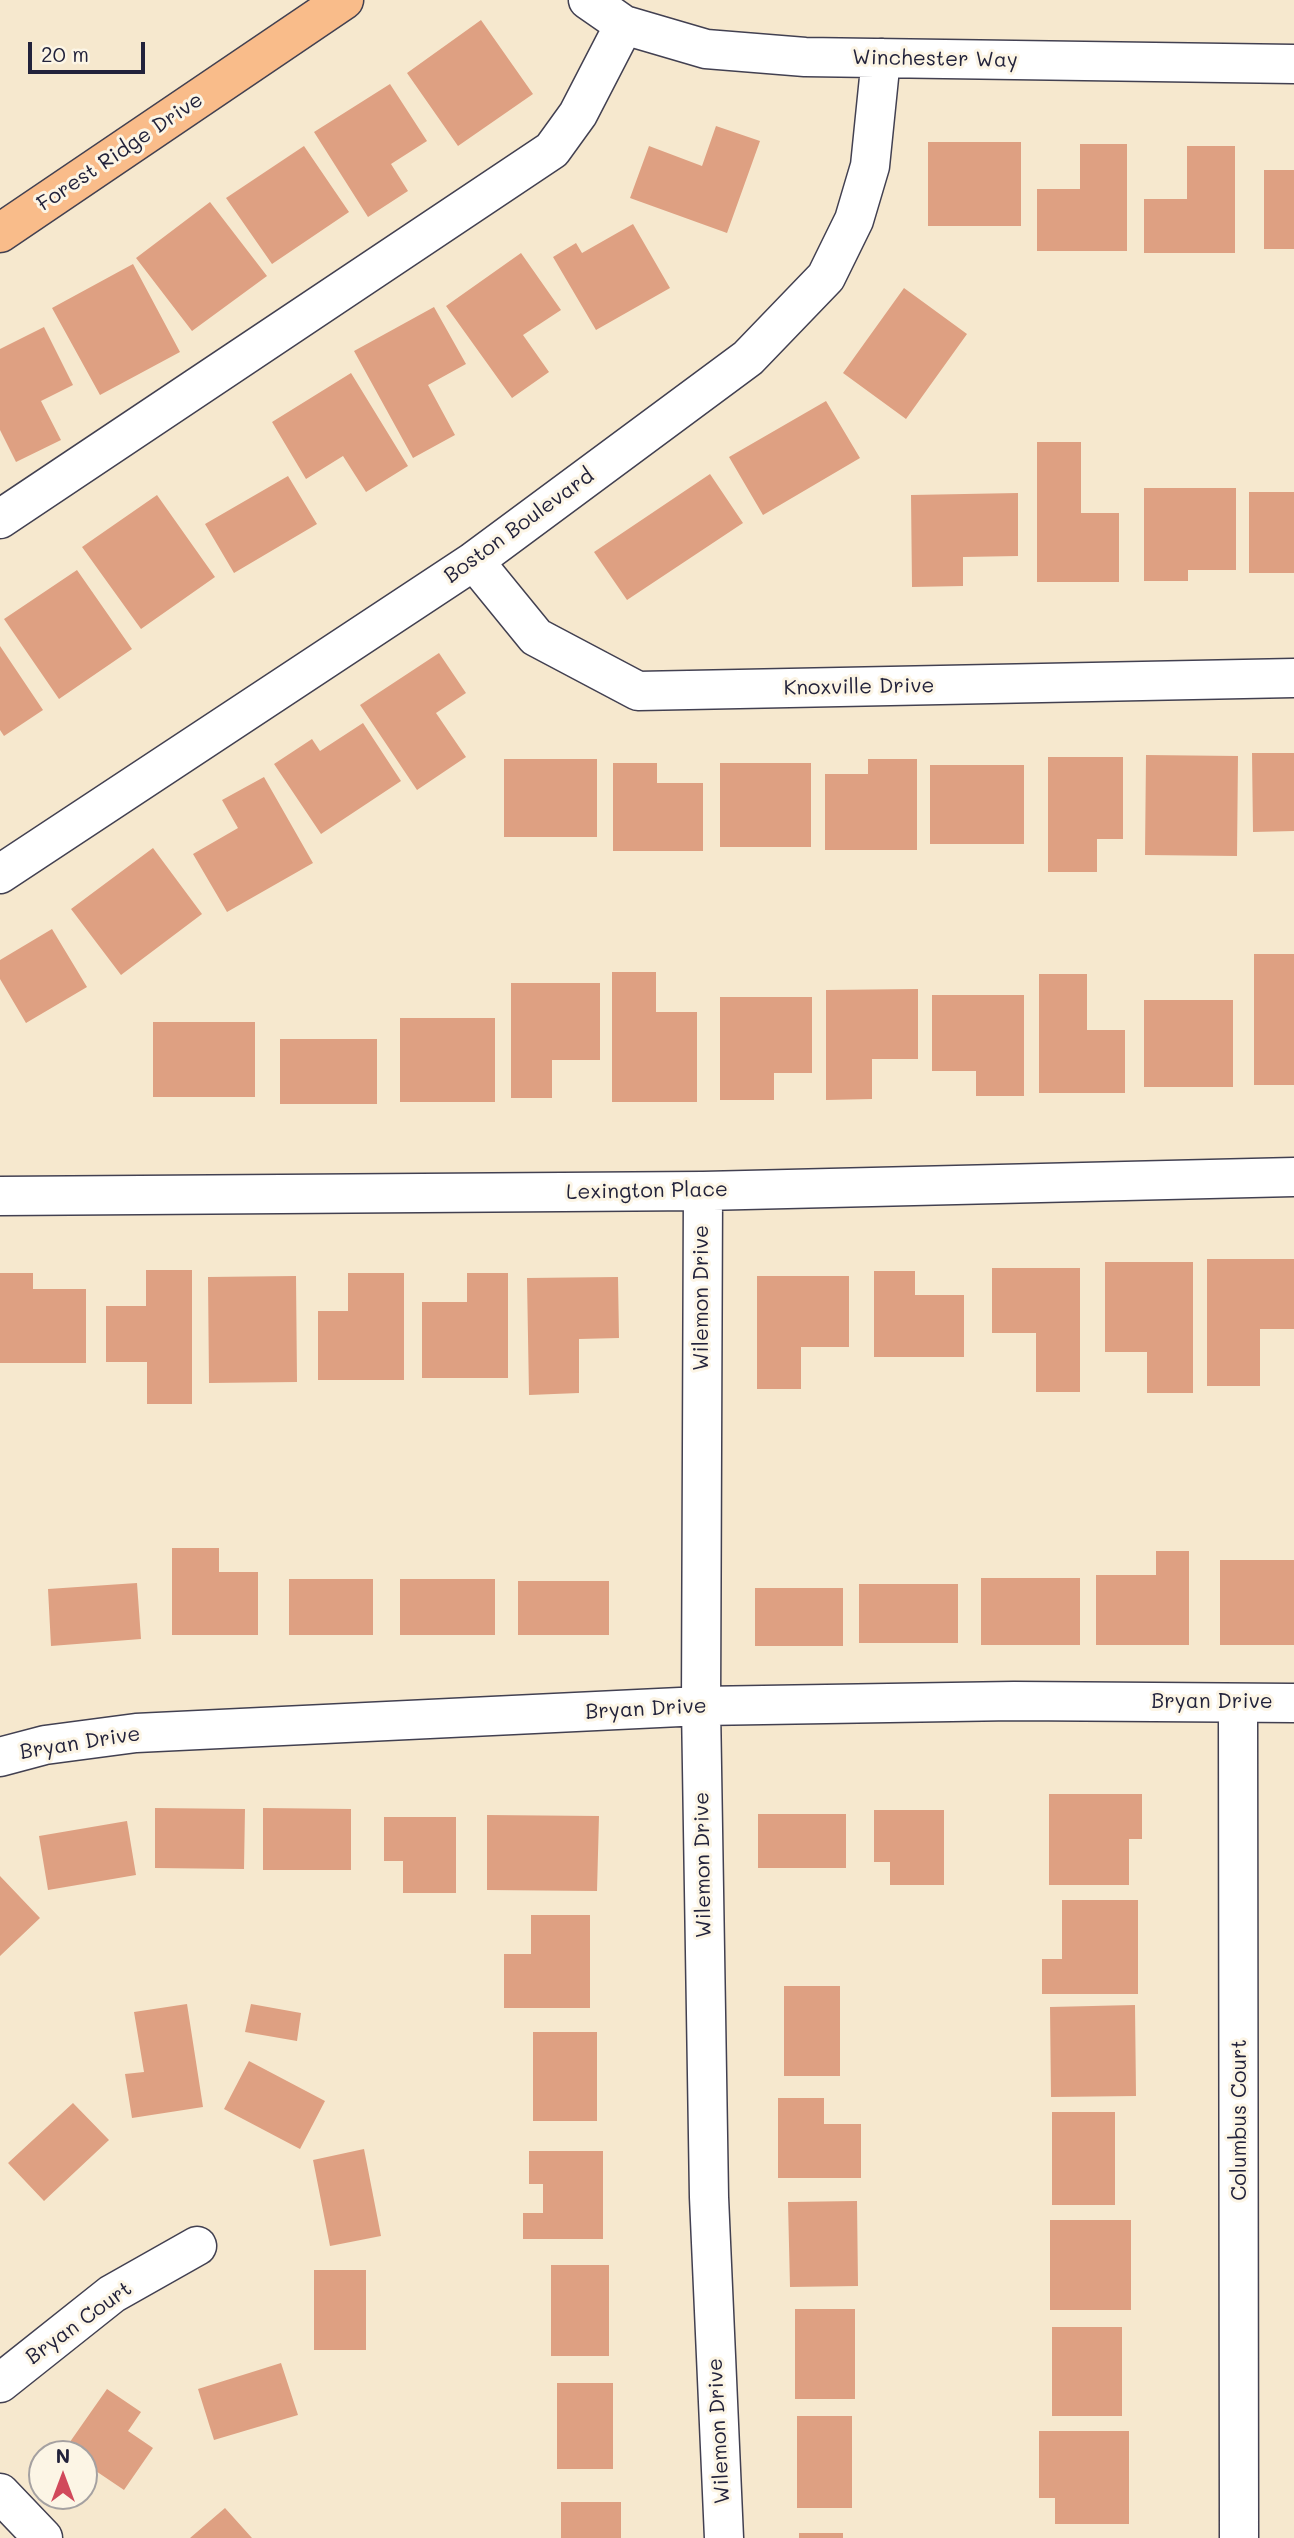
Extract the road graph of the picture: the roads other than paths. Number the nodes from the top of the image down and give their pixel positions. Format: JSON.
{"nodes":[{"id":1,"x":344,"y":0,"type":"edge"},
{"id":2,"x":588,"y":0,"type":"edge"},
{"id":3,"x":624,"y":26,"type":"junction"},
{"id":4,"x":881,"y":58,"type":"junction"},
{"id":5,"x":1294,"y":64,"type":"edge"},
{"id":6,"x":0,"y":233,"type":"edge"},
{"id":7,"x":0,"y":519,"type":"edge"},
{"id":8,"x":474,"y":561,"type":"junction"},
{"id":9,"x":1294,"y":678,"type":"edge"},
{"id":10,"x":0,"y":874,"type":"edge"},
{"id":11,"x":1294,"y":1177,"type":"edge"},
{"id":12,"x":703,"y":1191,"type":"junction"},
{"id":13,"x":0,"y":1196,"type":"edge"},
{"id":14,"x":1238,"y":1703,"type":"junction"},
{"id":15,"x":1294,"y":1703,"type":"edge"},
{"id":16,"x":701,"y":1706,"type":"junction"},
{"id":17,"x":0,"y":1758,"type":"edge"},
{"id":18,"x":197,"y":2246,"type":"dead end"},
{"id":19,"x":0,"y":2383,"type":"edge"},
{"id":20,"x":0,"y":2493,"type":"edge"},
{"id":21,"x":43,"y":2538,"type":"edge"},
{"id":22,"x":724,"y":2538,"type":"edge"},
{"id":23,"x":1239,"y":2538,"type":"edge"}],
"edges":[{"from":1,"to":6,"type":"main road","name":"Forest Ridge Drive"},
{"from":2,"to":3,"type":"street","name":"Winchester Way"},
{"from":3,"to":4,"type":"street","name":"Winchester Way"},
{"from":3,"to":7,"type":"street"},
{"from":4,"to":5,"type":"street","name":"Winchester Way"},
{"from":4,"to":8,"type":"street","name":"Boston Boulevard"},
{"from":8,"to":9,"type":"street","name":"Knoxville Drive"},
{"from":8,"to":10,"type":"street","name":"Boston Boulevard"},
{"from":11,"to":12,"type":"street","name":"Lexington Place"},
{"from":12,"to":13,"type":"street","name":"Lexington Place"},
{"from":12,"to":16,"type":"street","name":"Wilemon Drive"},
{"from":14,"to":15,"type":"street","name":"Bryan Drive"},
{"from":14,"to":16,"type":"street","name":"Bryan Drive"},
{"from":14,"to":23,"type":"street","name":"Columbus Court"},
{"from":16,"to":17,"type":"street","name":"Bryan Drive"},
{"from":16,"to":22,"type":"street","name":"Wilemon Drive"},
{"from":18,"to":19,"type":"street","name":"Bryan Court"},
{"from":20,"to":21,"type":"street"}]}
